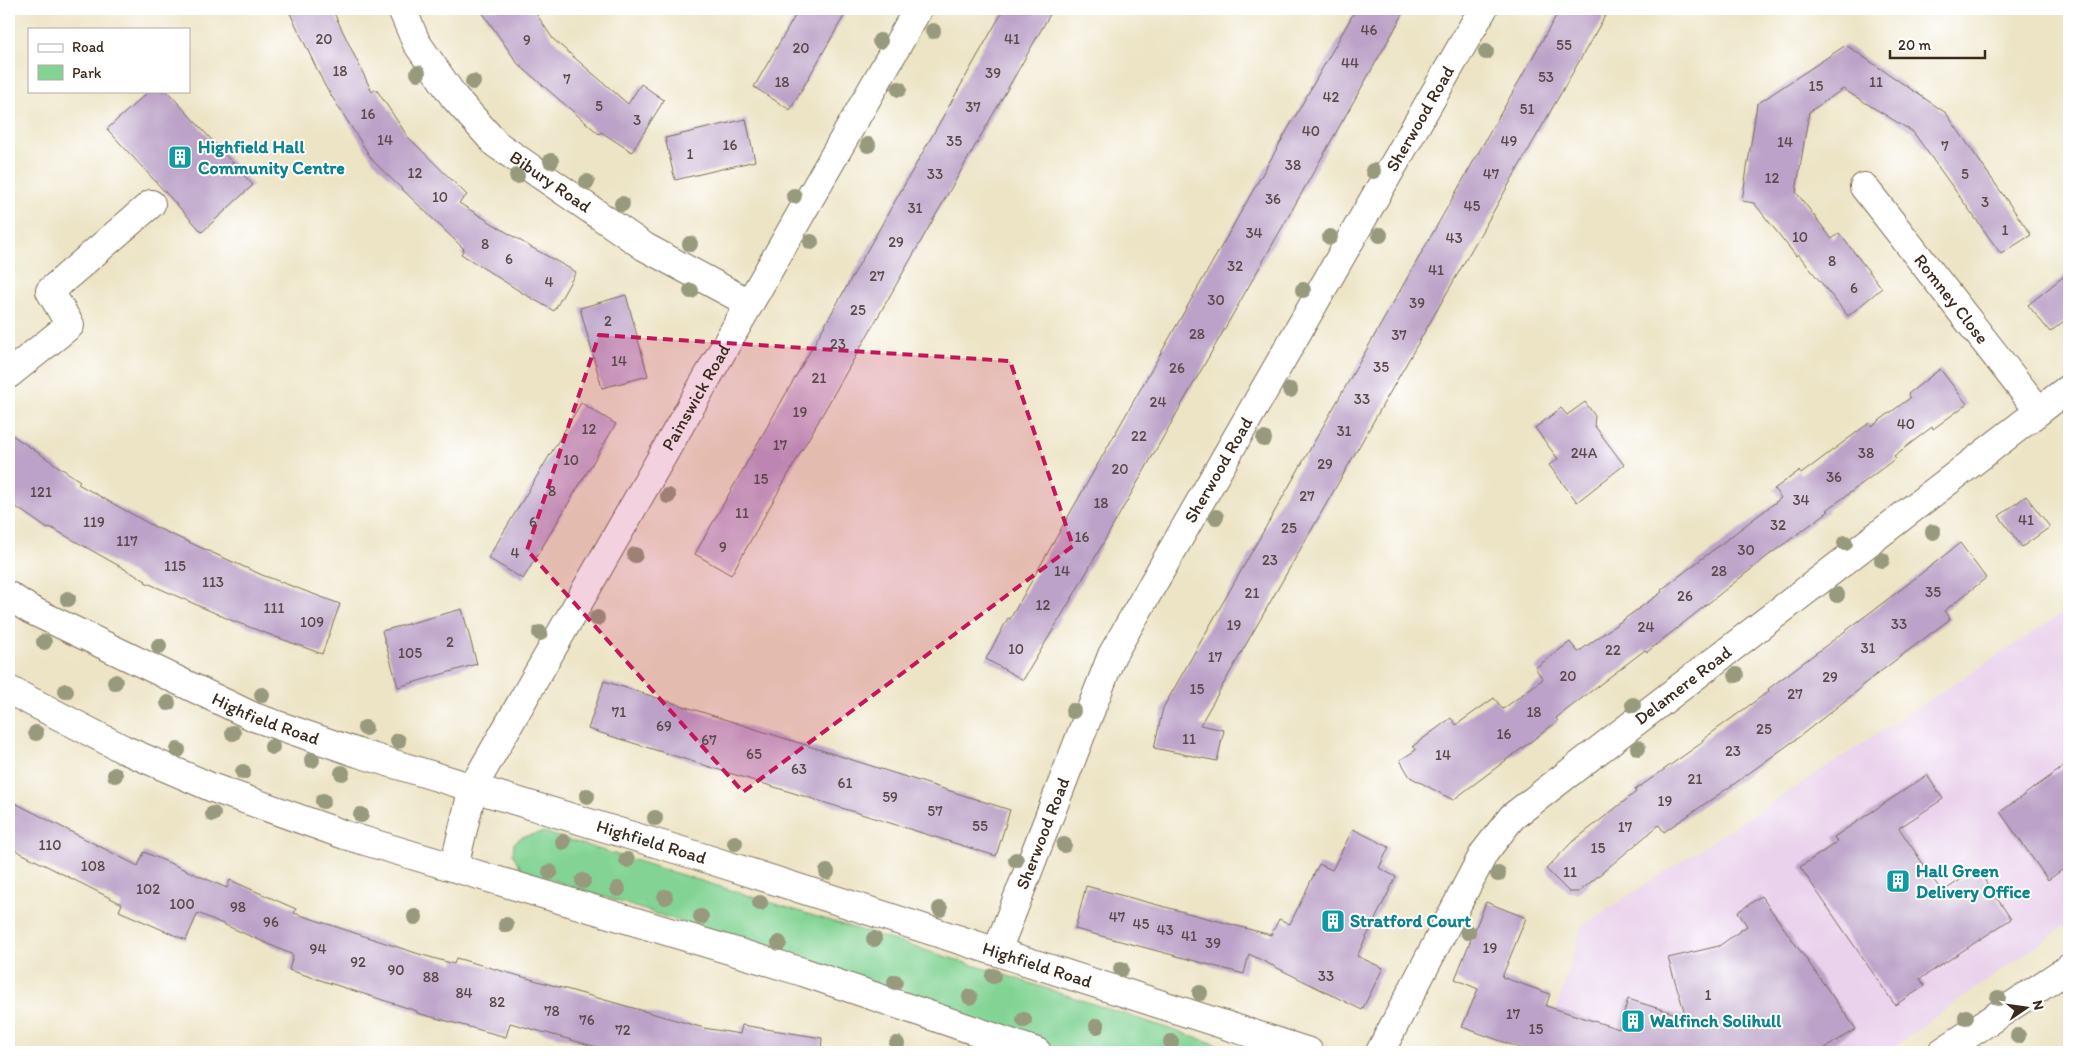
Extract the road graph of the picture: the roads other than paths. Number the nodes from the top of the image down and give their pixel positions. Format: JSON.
{"nodes":[{"id":1,"x":402,"y":9,"type":"edge"},
{"id":2,"x":918,"y":9,"type":"edge"},
{"id":3,"x":1484,"y":9,"type":"edge"},
{"id":4,"x":1864,"y":187,"type":"dead end"},
{"id":5,"x":151,"y":204,"type":"dead end"},
{"id":6,"x":749,"y":303,"type":"junction"},
{"id":7,"x":9,"y":374,"type":"edge"},
{"id":8,"x":2069,"y":388,"type":"edge"},
{"id":9,"x":2039,"y":411,"type":"junction"},
{"id":10,"x":9,"y":596,"type":"edge"},
{"id":11,"x":9,"y":690,"type":"edge"},
{"id":12,"x":473,"y":787,"type":"junction"},
{"id":13,"x":454,"y":867,"type":"junction"},
{"id":14,"x":997,"y":951,"type":"junction"},
{"id":15,"x":2069,"y":968,"type":"edge"},
{"id":16,"x":1037,"y":1052,"type":"edge"},
{"id":17,"x":1309,"y":1052,"type":"edge"},
{"id":18,"x":1380,"y":1052,"type":"edge"},
{"id":19,"x":1942,"y":1052,"type":"edge"}],
"edges":[{"from":1,"to":6,"type":"main road","name":"Bibury Road"},
{"from":2,"to":6,"type":"main road","name":"Painswick Road"},
{"from":3,"to":14,"type":"main road","name":"Sherwood Road"},
{"from":4,"to":9,"type":"main road","name":"Romney Close"},
{"from":5,"to":7,"type":"main road"},
{"from":6,"to":12,"type":"main road","name":"Painswick Road"},
{"from":8,"to":9,"type":"main road","name":"Delamere Road"},
{"from":9,"to":18,"type":"main road","name":"Delamere Road"},
{"from":10,"to":12,"type":"main road","name":"Highfield Road"},
{"from":11,"to":13,"type":"main road"},
{"from":12,"to":13,"type":"main road","name":"Painswick Road"},
{"from":12,"to":14,"type":"main road","name":"Highfield Road"},
{"from":13,"to":16,"type":"main road"},
{"from":14,"to":17,"type":"main road","name":"Highfield Road"},
{"from":15,"to":19,"type":"main road"}]}
